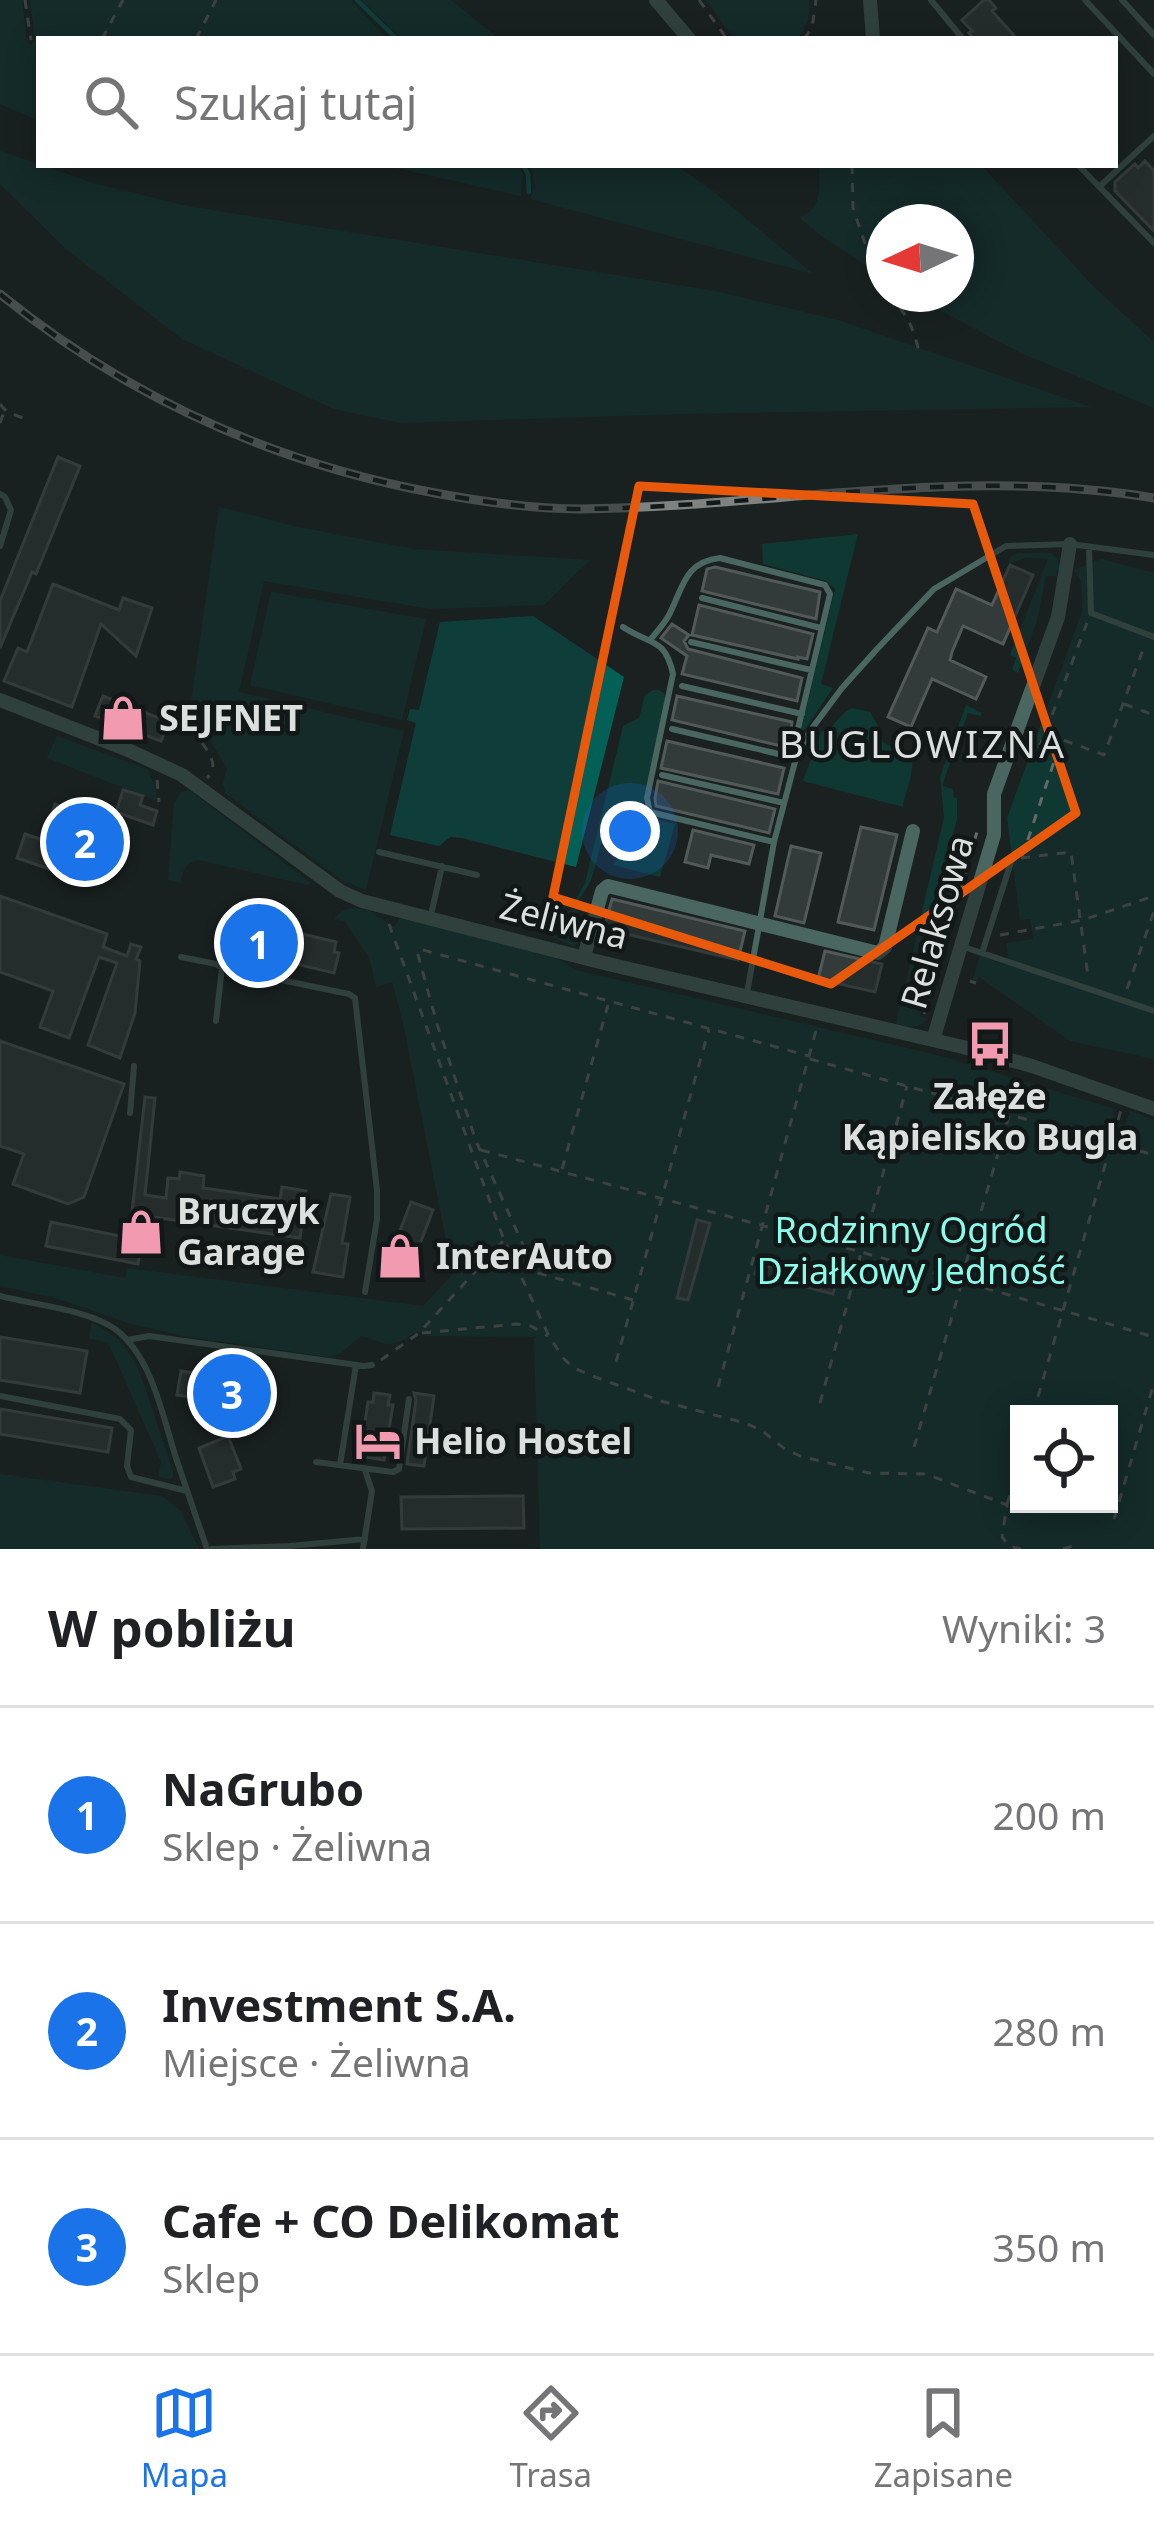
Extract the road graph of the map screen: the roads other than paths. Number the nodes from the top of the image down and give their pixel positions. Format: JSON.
{"nodes":[{"id":1,"x":656,"y":0,"type":"edge"},
{"id":2,"x":870,"y":0,"type":"edge"},
{"id":3,"x":1085,"y":0,"type":"edge"},
{"id":4,"x":1122,"y":0,"type":"edge"},
{"id":5,"x":937,"y":2,"type":"edge"},
{"id":6,"x":1154,"y":35,"type":"edge"},
{"id":7,"x":686,"y":36,"type":"edge"},
{"id":8,"x":873,"y":36,"type":"edge"},
{"id":9,"x":961,"y":36,"type":"edge"},
{"id":10,"x":1154,"y":74,"type":"edge"},
{"id":11,"x":1154,"y":136,"type":"edge"},
{"id":12,"x":1081,"y":168,"type":"edge"},
{"id":13,"x":1099,"y":188,"type":"junction"},
{"id":14,"x":1154,"y":243,"type":"edge"},
{"id":15,"x":0,"y":494,"type":"edge"},
{"id":16,"x":1070,"y":544,"type":"junction"},
{"id":17,"x":0,"y":546,"type":"edge"},
{"id":18,"x":1090,"y":546,"type":"junction"},
{"id":19,"x":1154,"y":555,"type":"edge"},
{"id":20,"x":702,"y":598,"type":"dead end"},
{"id":21,"x":623,"y":627,"type":"dead end"},
{"id":22,"x":822,"y":628,"type":"junction"},
{"id":23,"x":1151,"y":636,"type":"edge"},
{"id":24,"x":650,"y":640,"type":"junction"},
{"id":25,"x":691,"y":642,"type":"dead end"},
{"id":26,"x":812,"y":670,"type":"junction"},
{"id":27,"x":682,"y":686,"type":"dead end"},
{"id":28,"x":0,"y":700,"type":"edge"},
{"id":29,"x":802,"y":714,"type":"junction"},
{"id":30,"x":672,"y":729,"type":"dead end"},
{"id":31,"x":798,"y":754,"type":"junction"},
{"id":32,"x":662,"y":775,"type":"dead end"},
{"id":33,"x":784,"y":803,"type":"junction"},
{"id":34,"x":913,"y":831,"type":"dead end"},
{"id":35,"x":774,"y":842,"type":"junction"},
{"id":36,"x":379,"y":852,"type":"dead end"},
{"id":37,"x":1017,"y":859,"type":"road end"},
{"id":38,"x":442,"y":866,"type":"junction"},
{"id":39,"x":477,"y":874,"type":"dead end"},
{"id":40,"x":430,"y":919,"type":"junction"},
{"id":41,"x":760,"y":924,"type":"junction"},
{"id":42,"x":961,"y":946,"type":"junction"},
{"id":43,"x":982,"y":952,"type":"junction"},
{"id":44,"x":181,"y":956,"type":"dead end"},
{"id":45,"x":584,"y":957,"type":"junction"},
{"id":46,"x":222,"y":968,"type":"junction"},
{"id":47,"x":747,"y":997,"type":"junction"},
{"id":48,"x":1154,"y":1011,"type":"edge"},
{"id":49,"x":216,"y":1021,"type":"dead end"},
{"id":50,"x":933,"y":1040,"type":"junction"},
{"id":51,"x":134,"y":1066,"type":"dead end"},
{"id":52,"x":1154,"y":1109,"type":"edge"},
{"id":53,"x":130,"y":1113,"type":"dead end"},
{"id":54,"x":364,"y":1292,"type":"dead end"},
{"id":55,"x":0,"y":1295,"type":"edge"},
{"id":56,"x":127,"y":1340,"type":"junction"},
{"id":57,"x":356,"y":1364,"type":"junction"},
{"id":58,"x":373,"y":1365,"type":"road end"},
{"id":59,"x":0,"y":1396,"type":"edge"},
{"id":60,"x":409,"y":1400,"type":"dead end"},
{"id":61,"x":316,"y":1462,"type":"dead end"},
{"id":62,"x":340,"y":1466,"type":"junction"},
{"id":63,"x":364,"y":1469,"type":"junction"},
{"id":64,"x":187,"y":1491,"type":"junction"},
{"id":65,"x":365,"y":1539,"type":"junction"},
{"id":66,"x":210,"y":1549,"type":"edge"},
{"id":67,"x":364,"y":1549,"type":"edge"}],
"edges":[{"from":1,"to":7,"type":"street"},
{"from":2,"to":8,"type":"street"},
{"from":3,"to":10,"type":"lane"},
{"from":4,"to":6,"type":"lane"},
{"from":5,"to":9,"type":"lane"},
{"from":11,"to":13,"type":"lane"},
{"from":12,"to":13,"type":"lane"},
{"from":13,"to":14,"type":"lane"},
{"from":15,"to":17,"type":"lane"},
{"from":16,"to":18,"type":"lane"},
{"from":16,"to":31,"type":"lane"},
{"from":16,"to":42,"type":"street","name":"Relaksowa"},
{"from":18,"to":19,"type":"lane"},
{"from":18,"to":23,"type":"lane"},
{"from":20,"to":22,"type":"lane"},
{"from":21,"to":24,"type":"lane"},
{"from":22,"to":24,"type":"lane"},
{"from":22,"to":26,"type":"lane"},
{"from":24,"to":35,"type":"lane"},
{"from":25,"to":26,"type":"lane"},
{"from":26,"to":29,"type":"lane"},
{"from":27,"to":29,"type":"lane"},
{"from":28,"to":40,"type":"street","name":"Żeliwna"},
{"from":29,"to":31,"type":"lane"},
{"from":30,"to":31,"type":"lane"},
{"from":31,"to":33,"type":"lane"},
{"from":32,"to":33,"type":"lane"},
{"from":33,"to":35,"type":"lane"},
{"from":34,"to":41,"type":"street"},
{"from":35,"to":41,"type":"lane"},
{"from":36,"to":38,"type":"lane"},
{"from":37,"to":43,"type":"lane"},
{"from":38,"to":39,"type":"lane"},
{"from":38,"to":40,"type":"lane"},
{"from":40,"to":45,"type":"street","name":"Żeliwna"},
{"from":41,"to":45,"type":"street"},
{"from":41,"to":47,"type":"lane"},
{"from":42,"to":43,"type":"lane"},
{"from":42,"to":50,"type":"street","name":"Relaksowa"},
{"from":43,"to":48,"type":"lane"},
{"from":44,"to":46,"type":"lane"},
{"from":45,"to":47,"type":"street","name":"Żeliwna"},
{"from":46,"to":49,"type":"lane"},
{"from":46,"to":54,"type":"lane"},
{"from":47,"to":50,"type":"street","name":"Żeliwna"},
{"from":50,"to":52,"type":"street","name":"Żeliwna"},
{"from":51,"to":53,"type":"lane"},
{"from":55,"to":56,"type":"lane"},
{"from":56,"to":57,"type":"lane"},
{"from":56,"to":64,"type":"lane"},
{"from":57,"to":58,"type":"lane"},
{"from":57,"to":62,"type":"lane"},
{"from":59,"to":64,"type":"lane"},
{"from":60,"to":63,"type":"lane"},
{"from":61,"to":62,"type":"lane"},
{"from":62,"to":63,"type":"lane"},
{"from":63,"to":65,"type":"lane"},
{"from":64,"to":66,"type":"lane"},
{"from":65,"to":66,"type":"lane"},
{"from":65,"to":67,"type":"lane"}]}
